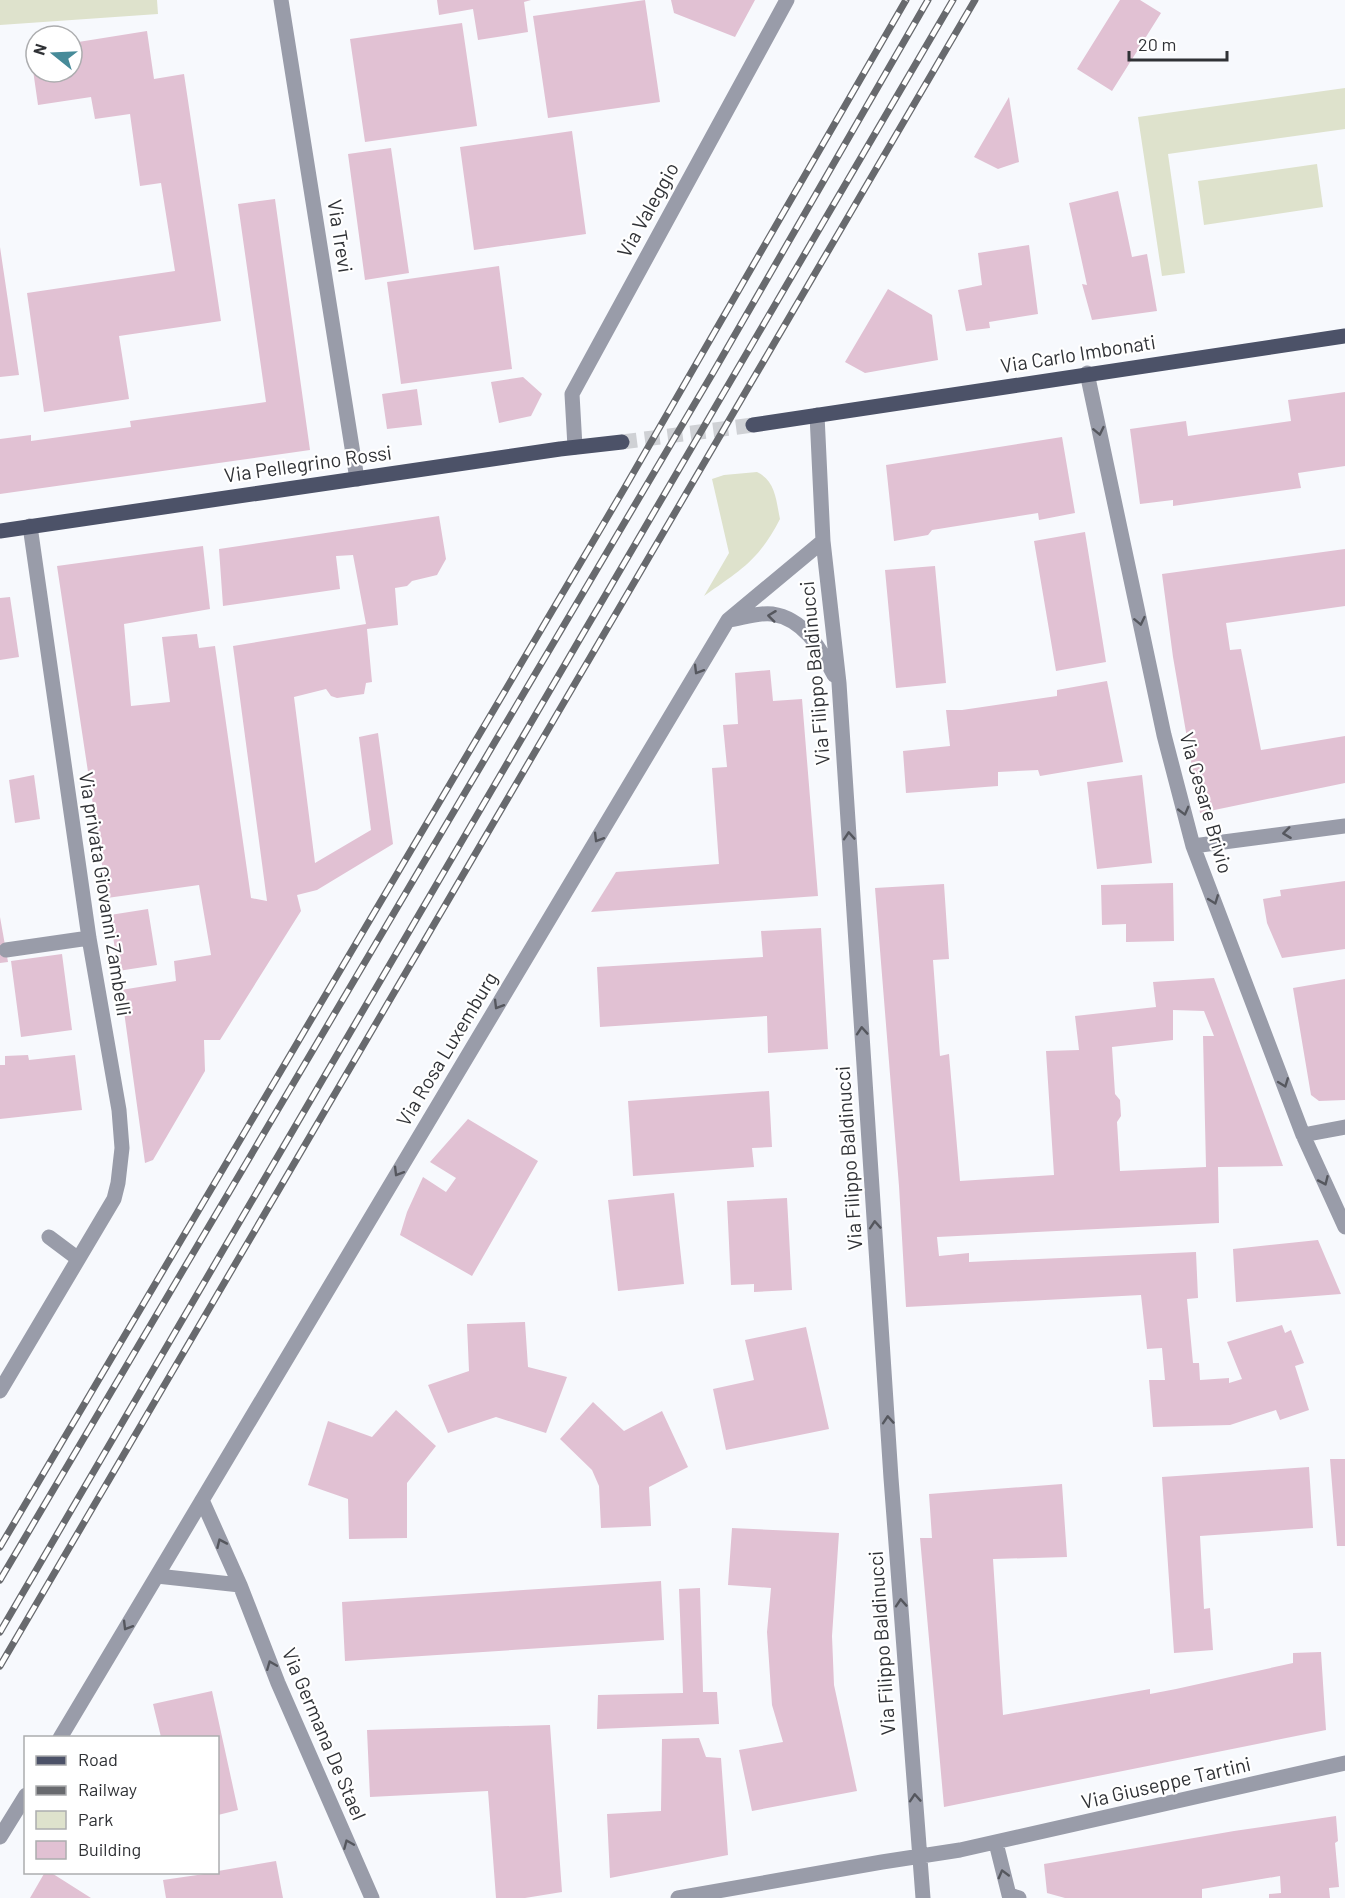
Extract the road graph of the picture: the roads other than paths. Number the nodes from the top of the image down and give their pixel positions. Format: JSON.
{"nodes":[{"id":1,"x":281,"y":0,"type":"edge"},
{"id":2,"x":787,"y":0,"type":"edge"},
{"id":3,"x":1345,"y":336,"type":"edge"},
{"id":4,"x":1088,"y":373,"type":"junction"},
{"id":5,"x":817,"y":415,"type":"junction"},
{"id":6,"x":753,"y":425,"type":"tunnel mouth"},
{"id":7,"x":622,"y":442,"type":"tunnel mouth"},
{"id":8,"x":575,"y":447,"type":"junction"},
{"id":9,"x":357,"y":479,"type":"junction"},
{"id":10,"x":30,"y":526,"type":"junction"},
{"id":11,"x":0,"y":531,"type":"edge"},
{"id":12,"x":823,"y":541,"type":"junction"},
{"id":13,"x":728,"y":620,"type":"junction"},
{"id":14,"x":839,"y":683,"type":"junction"},
{"id":15,"x":1345,"y":826,"type":"edge"},
{"id":16,"x":1193,"y":846,"type":"junction"},
{"id":17,"x":89,"y":938,"type":"junction"},
{"id":18,"x":6,"y":950,"type":"dead end"},
{"id":19,"x":1345,"y":1127,"type":"edge"},
{"id":20,"x":1303,"y":1135,"type":"junction"},
{"id":21,"x":1345,"y":1227,"type":"edge"},
{"id":22,"x":49,"y":1237,"type":"dead end"},
{"id":23,"x":77,"y":1258,"type":"junction"},
{"id":24,"x":0,"y":1391,"type":"edge"},
{"id":25,"x":202,"y":1500,"type":"junction"},
{"id":26,"x":157,"y":1576,"type":"junction"},
{"id":27,"x":240,"y":1585,"type":"junction"},
{"id":28,"x":61,"y":1736,"type":"edge"},
{"id":29,"x":1345,"y":1763,"type":"edge"},
{"id":30,"x":24,"y":1798,"type":"edge"},
{"id":31,"x":0,"y":1837,"type":"edge"},
{"id":32,"x":996,"y":1843,"type":"junction"},
{"id":33,"x":920,"y":1856,"type":"junction"},
{"id":34,"x":372,"y":1898,"type":"edge"},
{"id":35,"x":678,"y":1898,"type":"edge"},
{"id":36,"x":923,"y":1898,"type":"edge"},
{"id":37,"x":1018,"y":1898,"type":"edge"}],
"edges":[{"from":1,"to":9,"type":"street","name":"Via Trevi"},
{"from":2,"to":8,"type":"street","name":"Via Valeggio"},
{"from":3,"to":4,"type":"main road","name":"Via Carlo Imbonati"},
{"from":4,"to":5,"type":"main road","name":"Via Carlo Imbonati"},
{"from":4,"to":16,"type":"street","name":"Via Cesare Brivio","one_way":true},
{"from":5,"to":6,"type":"main road"},
{"from":5,"to":12,"type":"street","name":"Via Filippo Baldinucci"},
{"from":7,"to":8,"type":"main road","name":"Via Pellegrino Rossi"},
{"from":8,"to":9,"type":"main road","name":"Via Pellegrino Rossi"},
{"from":9,"to":10,"type":"main road","name":"Via Pellegrino Rossi"},
{"from":10,"to":11,"type":"main road","name":"Via Pellegrino Rossi"},
{"from":10,"to":17,"type":"street","name":"Via privata Giovanni Zambelli"},
{"from":12,"to":13,"type":"street","name":"Via Rosa Luxemburg"},
{"from":12,"to":14,"type":"street","name":"Via Filippo Baldinucci"},
{"from":14,"to":13,"type":"street","one_way":true},
{"from":13,"to":25,"type":"street","name":"Via Rosa Luxemburg","one_way":true},
{"from":33,"to":14,"type":"street","name":"Via Filippo Baldinucci","one_way":true},
{"from":15,"to":16,"type":"street","one_way":true},
{"from":16,"to":20,"type":"street","name":"Via Cesare Brivio","one_way":true},
{"from":17,"to":18,"type":"street"},
{"from":17,"to":23,"type":"street","name":"Via privata Giovanni Zambelli"},
{"from":19,"to":20,"type":"street"},
{"from":20,"to":21,"type":"street","name":"Via Cesare Brivio","one_way":true},
{"from":22,"to":23,"type":"street"},
{"from":23,"to":24,"type":"street","name":"Via privata Giovanni Zambelli"},
{"from":25,"to":26,"type":"street","name":"Via Rosa Luxemburg"},
{"from":27,"to":25,"type":"street","one_way":true},
{"from":26,"to":27,"type":"street"},
{"from":26,"to":28,"type":"street","name":"Via Rosa Luxemburg","one_way":true},
{"from":34,"to":27,"type":"street","name":"Via Germana De Stael","one_way":true},
{"from":29,"to":32,"type":"street","name":"Via Giuseppe Tartini"},
{"from":30,"to":31,"type":"street"},
{"from":32,"to":33,"type":"street","name":"Via Giuseppe Tartini"},
{"from":37,"to":32,"type":"street","one_way":true},
{"from":33,"to":35,"type":"street","name":"Via Giuseppe Tartini"},
{"from":33,"to":36,"type":"street","name":"Via Filippo Baldinucci"}]}
